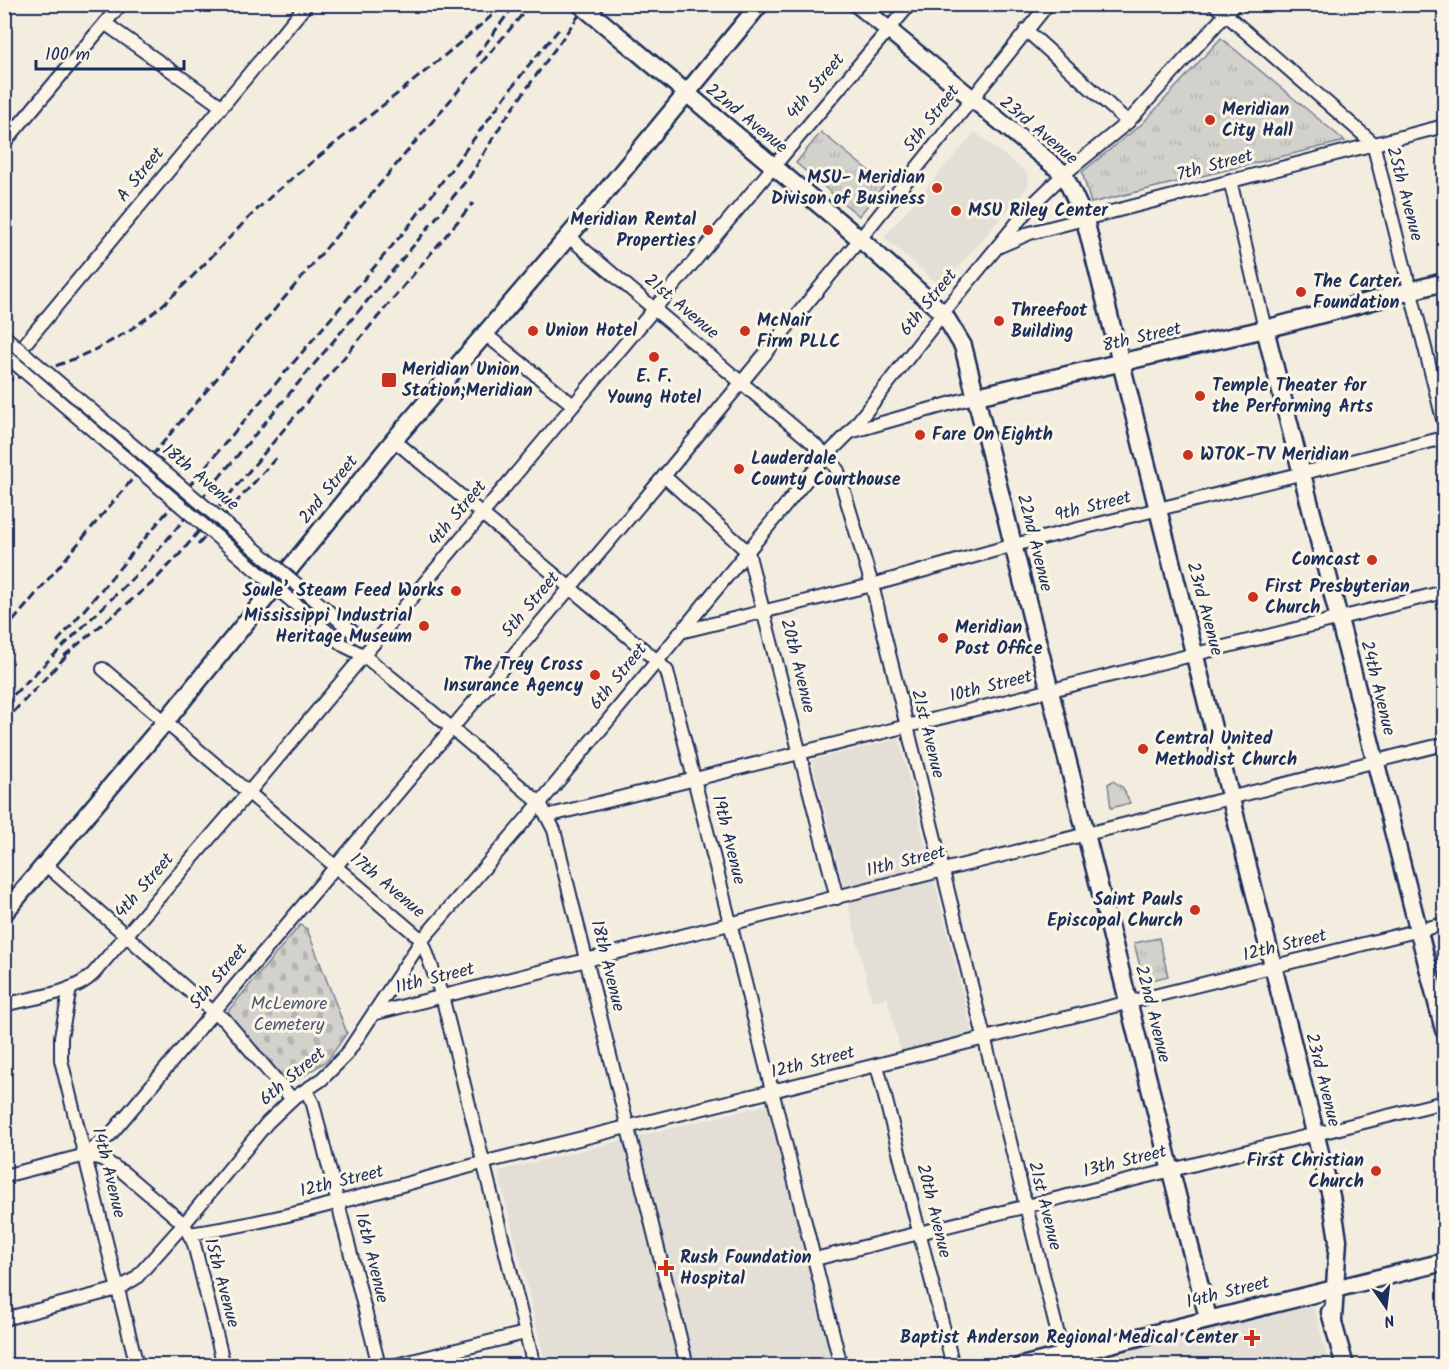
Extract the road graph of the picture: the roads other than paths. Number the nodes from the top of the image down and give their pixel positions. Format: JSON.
{"nodes":[{"id":1,"x":121,"y":4,"type":"edge"},
{"id":2,"x":306,"y":4,"type":"edge"},
{"id":3,"x":580,"y":4,"type":"edge"},
{"id":4,"x":760,"y":4,"type":"edge"},
{"id":5,"x":857,"y":4,"type":"edge"},
{"id":6,"x":910,"y":4,"type":"edge"},
{"id":7,"x":1048,"y":4,"type":"edge"},
{"id":8,"x":1214,"y":4,"type":"edge"},
{"id":9,"x":1235,"y":4,"type":"edge"},
{"id":10,"x":1440,"y":4,"type":"edge"},
{"id":11,"x":1444,"y":9,"type":"edge"},
{"id":12,"x":1227,"y":15,"type":"junction"},
{"id":13,"x":106,"y":24,"type":"junction"},
{"id":14,"x":888,"y":30,"type":"junction"},
{"id":15,"x":1026,"y":30,"type":"junction"},
{"id":16,"x":685,"y":94,"type":"junction"},
{"id":17,"x":970,"y":100,"type":"junction"},
{"id":18,"x":221,"y":106,"type":"junction"},
{"id":19,"x":1128,"y":122,"type":"junction"},
{"id":20,"x":1444,"y":127,"type":"edge"},
{"id":21,"x":4,"y":143,"type":"edge"},
{"id":22,"x":1373,"y":144,"type":"junction"},
{"id":23,"x":774,"y":167,"type":"junction"},
{"id":24,"x":1064,"y":174,"type":"junction"},
{"id":25,"x":1230,"y":180,"type":"junction"},
{"id":26,"x":1085,"y":220,"type":"junction"},
{"id":27,"x":569,"y":237,"type":"junction"},
{"id":28,"x":860,"y":239,"type":"junction"},
{"id":29,"x":998,"y":248,"type":"junction"},
{"id":30,"x":1444,"y":282,"type":"edge"},
{"id":31,"x":1411,"y":291,"type":"junction"},
{"id":32,"x":653,"y":307,"type":"junction"},
{"id":33,"x":943,"y":313,"type":"junction"},
{"id":34,"x":1265,"y":329,"type":"junction"},
{"id":35,"x":485,"y":334,"type":"junction"},
{"id":36,"x":4,"y":336,"type":"edge"},
{"id":37,"x":4,"y":354,"type":"edge"},
{"id":38,"x":1121,"y":363,"type":"junction"},
{"id":39,"x":4,"y":369,"type":"edge"},
{"id":40,"x":741,"y":380,"type":"junction"},
{"id":41,"x":977,"y":396,"type":"junction"},
{"id":42,"x":572,"y":404,"type":"junction"},
{"id":43,"x":1444,"y":423,"type":"edge"},
{"id":44,"x":850,"y":432,"type":"junction"},
{"id":45,"x":1444,"y":438,"type":"edge"},
{"id":46,"x":394,"y":440,"type":"junction"},
{"id":47,"x":826,"y":455,"type":"junction"},
{"id":48,"x":1302,"y":472,"type":"junction"},
{"id":49,"x":664,"y":476,"type":"junction"},
{"id":50,"x":1158,"y":510,"type":"junction"},
{"id":51,"x":482,"y":513,"type":"junction"},
{"id":52,"x":1014,"y":545,"type":"junction"},
{"id":53,"x":748,"y":552,"type":"junction"},
{"id":54,"x":872,"y":585,"type":"junction"},
{"id":55,"x":570,"y":586,"type":"junction"},
{"id":56,"x":1444,"y":592,"type":"edge"},
{"id":57,"x":765,"y":611,"type":"junction"},
{"id":58,"x":1339,"y":618,"type":"junction"},
{"id":59,"x":680,"y":632,"type":"junction"},
{"id":60,"x":1196,"y":654,"type":"junction"},
{"id":61,"x":363,"y":655,"type":"junction"},
{"id":62,"x":656,"y":660,"type":"junction"},
{"id":63,"x":103,"y":669,"type":"dead end"},
{"id":64,"x":1051,"y":690,"type":"junction"},
{"id":65,"x":165,"y":722,"type":"junction"},
{"id":66,"x":907,"y":726,"type":"junction"},
{"id":67,"x":452,"y":727,"type":"junction"},
{"id":68,"x":1444,"y":744,"type":"edge"},
{"id":69,"x":801,"y":753,"type":"junction"},
{"id":70,"x":1376,"y":762,"type":"junction"},
{"id":71,"x":694,"y":780,"type":"junction"},
{"id":72,"x":249,"y":792,"type":"junction"},
{"id":73,"x":1232,"y":799,"type":"junction"},
{"id":74,"x":540,"y":803,"type":"junction"},
{"id":75,"x":547,"y":816,"type":"junction"},
{"id":76,"x":1087,"y":835,"type":"junction"},
{"id":77,"x":46,"y":865,"type":"junction"},
{"id":78,"x":335,"y":866,"type":"junction"},
{"id":79,"x":942,"y":872,"type":"junction"},
{"id":80,"x":837,"y":898,"type":"junction"},
{"id":81,"x":4,"y":913,"type":"edge"},
{"id":82,"x":1444,"y":924,"type":"edge"},
{"id":83,"x":731,"y":925,"type":"junction"},
{"id":84,"x":1419,"y":931,"type":"junction"},
{"id":85,"x":126,"y":935,"type":"junction"},
{"id":86,"x":422,"y":940,"type":"junction"},
{"id":87,"x":587,"y":961,"type":"junction"},
{"id":88,"x":1274,"y":968,"type":"junction"},
{"id":89,"x":70,"y":988,"type":"junction"},
{"id":90,"x":442,"y":996,"type":"junction"},
{"id":91,"x":1129,"y":1002,"type":"junction"},
{"id":92,"x":4,"y":1005,"type":"edge"},
{"id":93,"x":213,"y":1012,"type":"junction"},
{"id":94,"x":376,"y":1012,"type":"junction"},
{"id":95,"x":1444,"y":1030,"type":"edge"},
{"id":96,"x":984,"y":1039,"type":"junction"},
{"id":97,"x":877,"y":1065,"type":"junction"},
{"id":98,"x":306,"y":1090,"type":"junction"},
{"id":99,"x":772,"y":1091,"type":"junction"},
{"id":100,"x":292,"y":1099,"type":"junction"},
{"id":101,"x":1444,"y":1102,"type":"edge"},
{"id":102,"x":628,"y":1127,"type":"junction"},
{"id":103,"x":1316,"y":1134,"type":"junction"},
{"id":104,"x":86,"y":1155,"type":"junction"},
{"id":105,"x":482,"y":1163,"type":"junction"},
{"id":106,"x":1171,"y":1169,"type":"junction"},
{"id":107,"x":4,"y":1176,"type":"edge"},
{"id":108,"x":339,"y":1202,"type":"junction"},
{"id":109,"x":1026,"y":1206,"type":"junction"},
{"id":110,"x":187,"y":1229,"type":"junction"},
{"id":111,"x":920,"y":1232,"type":"junction"},
{"id":112,"x":815,"y":1259,"type":"junction"},
{"id":113,"x":1444,"y":1262,"type":"edge"},
{"id":114,"x":1336,"y":1288,"type":"junction"},
{"id":115,"x":118,"y":1289,"type":"junction"},
{"id":116,"x":1311,"y":1292,"type":"junction"},
{"id":117,"x":1208,"y":1318,"type":"junction"},
{"id":118,"x":4,"y":1319,"type":"edge"},
{"id":119,"x":1334,"y":1319,"type":"junction"},
{"id":120,"x":525,"y":1333,"type":"junction"},
{"id":121,"x":1063,"y":1355,"type":"junction"},
{"id":122,"x":136,"y":1365,"type":"edge"},
{"id":123,"x":224,"y":1365,"type":"edge"},
{"id":124,"x":379,"y":1365,"type":"edge"},
{"id":125,"x":392,"y":1365,"type":"edge"},
{"id":126,"x":534,"y":1365,"type":"edge"},
{"id":127,"x":687,"y":1365,"type":"edge"},
{"id":128,"x":841,"y":1365,"type":"edge"},
{"id":129,"x":954,"y":1365,"type":"edge"},
{"id":130,"x":1021,"y":1365,"type":"edge"},
{"id":131,"x":1345,"y":1365,"type":"edge"}],
"edges":[{"from":1,"to":13,"type":"street"},
{"from":2,"to":18,"type":"street","name":"A Street"},
{"from":3,"to":16,"type":"main road","name":"22nd Avenue","bridge":true},
{"from":4,"to":16,"type":"main road","name":"2nd Street"},
{"from":5,"to":14,"type":"main road","name":"23rd Avenue"},
{"from":6,"to":14,"type":"street","name":"4th Street"},
{"from":7,"to":15,"type":"street","name":"5th Street"},
{"from":8,"to":12,"type":"street","name":"25th Avenue"},
{"from":9,"to":12,"type":"street","name":"6th Street"},
{"from":10,"to":11,"type":"street"},
{"from":12,"to":19,"type":"street","name":"6th Street"},
{"from":12,"to":22,"type":"street","name":"25th Avenue"},
{"from":13,"to":18,"type":"street"},
{"from":13,"to":21,"type":"street"},
{"from":14,"to":17,"type":"main road","name":"23rd Avenue"},
{"from":14,"to":23,"type":"street","name":"4th Street"},
{"from":15,"to":17,"type":"street","name":"5th Street"},
{"from":15,"to":19,"type":"street"},
{"from":16,"to":23,"type":"main road","name":"22nd Avenue"},
{"from":16,"to":27,"type":"main road","name":"2nd Street"},
{"from":17,"to":24,"type":"main road","name":"23rd Avenue"},
{"from":17,"to":28,"type":"street","name":"5th Street"},
{"from":18,"to":39,"type":"street","name":"A Street"},
{"from":19,"to":24,"type":"street","name":"6th Street"},
{"from":20,"to":22,"type":"street","name":"7th Street"},
{"from":22,"to":25,"type":"street","name":"7th Street"},
{"from":22,"to":31,"type":"street","name":"25th Avenue"},
{"from":23,"to":28,"type":"main road","name":"22nd Avenue"},
{"from":23,"to":32,"type":"street","name":"4th Street"},
{"from":24,"to":26,"type":"main road","name":"23rd Avenue"},
{"from":24,"to":29,"type":"street","name":"6th Street"},
{"from":25,"to":26,"type":"street","name":"7th Street"},
{"from":25,"to":34,"type":"street","name":"24th Avenue"},
{"from":26,"to":29,"type":"street","name":"7th Street"},
{"from":26,"to":38,"type":"main road","name":"23rd Avenue"},
{"from":27,"to":32,"type":"street","name":"21st Avenue"},
{"from":27,"to":35,"type":"main road","name":"2nd Street"},
{"from":28,"to":33,"type":"main road","name":"22nd Avenue"},
{"from":28,"to":40,"type":"street","name":"5th Street"},
{"from":29,"to":33,"type":"street","name":"6th Street"},
{"from":30,"to":31,"type":"main road","name":"8th Street"},
{"from":31,"to":34,"type":"main road","name":"8th Street"},
{"from":31,"to":43,"type":"street","name":"25th Avenue"},
{"from":32,"to":40,"type":"street","name":"21st Avenue"},
{"from":32,"to":42,"type":"street","name":"4th Street"},
{"from":33,"to":41,"type":"main road","name":"22nd Avenue"},
{"from":33,"to":44,"type":"street","name":"6th Street"},
{"from":34,"to":38,"type":"main road","name":"8th Street"},
{"from":34,"to":48,"type":"main road","name":"24th Avenue"},
{"from":35,"to":42,"type":"street"},
{"from":35,"to":46,"type":"main road","name":"2nd Street"},
{"from":36,"to":61,"type":"street","name":"18th Avenue","bridge":true},
{"from":37,"to":61,"type":"street","name":"18th Avenue","bridge":true},
{"from":38,"to":41,"type":"main road","name":"8th Street"},
{"from":38,"to":50,"type":"main road","name":"23rd Avenue"},
{"from":40,"to":47,"type":"street","name":"21st Avenue"},
{"from":40,"to":49,"type":"street","name":"5th Street"},
{"from":41,"to":44,"type":"street","name":"8th Street"},
{"from":41,"to":52,"type":"main road","name":"22nd Avenue"},
{"from":42,"to":51,"type":"street","name":"4th Street"},
{"from":44,"to":47,"type":"street","name":"6th Street"},
{"from":45,"to":48,"type":"street","name":"9th Street"},
{"from":46,"to":51,"type":"street","name":"19th Avenue"},
{"from":46,"to":65,"type":"main road","name":"2nd Street"},
{"from":47,"to":53,"type":"street","name":"6th Street"},
{"from":47,"to":54,"type":"street","name":"21st Avenue"},
{"from":48,"to":50,"type":"street","name":"9th Street"},
{"from":48,"to":58,"type":"main road","name":"24th Avenue"},
{"from":49,"to":53,"type":"street"},
{"from":49,"to":55,"type":"street","name":"5th Street"},
{"from":50,"to":52,"type":"street","name":"9th Street"},
{"from":50,"to":60,"type":"main road","name":"23rd Avenue"},
{"from":51,"to":55,"type":"street","name":"19th Avenue"},
{"from":51,"to":61,"type":"street","name":"4th Street"},
{"from":52,"to":54,"type":"street","name":"9th Street"},
{"from":52,"to":64,"type":"main road","name":"22nd Avenue"},
{"from":53,"to":57,"type":"street","name":"20th Avenue"},
{"from":53,"to":59,"type":"street","name":"6th Street"},
{"from":54,"to":57,"type":"street","name":"9th Street"},
{"from":54,"to":66,"type":"street","name":"21st Avenue"},
{"from":55,"to":62,"type":"street","name":"19th Avenue"},
{"from":55,"to":67,"type":"street","name":"5th Street"},
{"from":56,"to":58,"type":"street","name":"10th Street"},
{"from":57,"to":59,"type":"street","name":"9th Street"},
{"from":57,"to":69,"type":"street","name":"20th Avenue"},
{"from":58,"to":60,"type":"street","name":"10th Street"},
{"from":58,"to":70,"type":"main road","name":"24th Avenue"},
{"from":59,"to":62,"type":"street","name":"6th Street"},
{"from":60,"to":64,"type":"street","name":"10th Street"},
{"from":60,"to":73,"type":"main road","name":"23rd Avenue"},
{"from":61,"to":67,"type":"street","name":"18th Avenue"},
{"from":61,"to":72,"type":"street","name":"4th Street"},
{"from":62,"to":71,"type":"street","name":"19th Avenue"},
{"from":62,"to":74,"type":"street","name":"6th Street"},
{"from":63,"to":65,"type":"street","name":"17th Avenue"},
{"from":64,"to":66,"type":"street","name":"10th Street"},
{"from":64,"to":76,"type":"main road","name":"22nd Avenue"},
{"from":65,"to":72,"type":"street","name":"17th Avenue"},
{"from":65,"to":77,"type":"main road","name":"2nd Street"},
{"from":66,"to":69,"type":"street","name":"10th Street"},
{"from":66,"to":79,"type":"street","name":"21st Avenue"},
{"from":67,"to":74,"type":"street","name":"18th Avenue"},
{"from":67,"to":78,"type":"street","name":"5th Street"},
{"from":68,"to":70,"type":"street","name":"11th Street"},
{"from":69,"to":71,"type":"street","name":"10th Street"},
{"from":69,"to":80,"type":"street","name":"20th Avenue"},
{"from":70,"to":73,"type":"street","name":"11th Street"},
{"from":70,"to":84,"type":"main road","name":"24th Avenue"},
{"from":71,"to":75,"type":"street","name":"10th Street"},
{"from":71,"to":83,"type":"street","name":"19th Avenue"},
{"from":72,"to":78,"type":"street","name":"17th Avenue"},
{"from":72,"to":85,"type":"street","name":"4th Street"},
{"from":73,"to":76,"type":"street","name":"11th Street"},
{"from":73,"to":88,"type":"main road","name":"23rd Avenue"},
{"from":74,"to":75,"type":"street","name":"18th Avenue"},
{"from":74,"to":86,"type":"street","name":"6th Street"},
{"from":75,"to":87,"type":"street","name":"18th Avenue"},
{"from":76,"to":79,"type":"street","name":"11th Street"},
{"from":76,"to":91,"type":"main road","name":"22nd Avenue"},
{"from":77,"to":81,"type":"main road","name":"2nd Street"},
{"from":77,"to":85,"type":"street"},
{"from":78,"to":86,"type":"street","name":"17th Avenue"},
{"from":78,"to":93,"type":"street","name":"5th Street"},
{"from":79,"to":80,"type":"street","name":"11th Street"},
{"from":79,"to":96,"type":"street","name":"21st Avenue"},
{"from":80,"to":83,"type":"street","name":"11th Street"},
{"from":82,"to":84,"type":"street","name":"12th Street"},
{"from":83,"to":87,"type":"street","name":"11th Street"},
{"from":83,"to":99,"type":"street","name":"19th Avenue"},
{"from":84,"to":88,"type":"street","name":"12th Street"},
{"from":84,"to":95,"type":"main road","name":"24th Avenue"},
{"from":85,"to":89,"type":"street","name":"4th Street"},
{"from":85,"to":93,"type":"street"},
{"from":86,"to":90,"type":"street","name":"17th Avenue"},
{"from":86,"to":94,"type":"street","name":"6th Street"},
{"from":87,"to":90,"type":"street","name":"11th Street"},
{"from":87,"to":102,"type":"street","name":"18th Avenue"},
{"from":88,"to":91,"type":"street","name":"12th Street"},
{"from":88,"to":103,"type":"main road","name":"23rd Avenue"},
{"from":89,"to":92,"type":"street","name":"4th Street"},
{"from":89,"to":104,"type":"street","name":"14th Avenue"},
{"from":90,"to":94,"type":"street","name":"11th Street"},
{"from":90,"to":105,"type":"street","name":"17th Avenue"},
{"from":91,"to":96,"type":"street","name":"12th Street"},
{"from":91,"to":106,"type":"main road","name":"22nd Avenue"},
{"from":93,"to":100,"type":"street"},
{"from":93,"to":104,"type":"street","name":"5th Street"},
{"from":94,"to":98,"type":"street","name":"6th Street"},
{"from":96,"to":97,"type":"street","name":"12th Street"},
{"from":96,"to":109,"type":"street","name":"21st Avenue"},
{"from":97,"to":99,"type":"street","name":"12th Street"},
{"from":97,"to":111,"type":"street","name":"20th Avenue"},
{"from":98,"to":100,"type":"street","name":"6th Street"},
{"from":98,"to":108,"type":"street","name":"16th Avenue"},
{"from":99,"to":102,"type":"street","name":"12th Street"},
{"from":99,"to":112,"type":"street","name":"19th Avenue"},
{"from":100,"to":110,"type":"street","name":"6th Street"},
{"from":101,"to":103,"type":"street","name":"13th Street"},
{"from":102,"to":105,"type":"street","name":"12th Street"},
{"from":102,"to":127,"type":"street","name":"18th Avenue"},
{"from":103,"to":106,"type":"street","name":"13th Street"},
{"from":103,"to":114,"type":"main road","name":"23rd Avenue"},
{"from":104,"to":107,"type":"street","name":"5th Street"},
{"from":104,"to":110,"type":"street","name":"15th Avenue"},
{"from":104,"to":115,"type":"street","name":"14th Avenue"},
{"from":105,"to":108,"type":"street","name":"12th Street"},
{"from":105,"to":120,"type":"street","name":"17th Avenue"},
{"from":106,"to":109,"type":"street","name":"13th Street"},
{"from":106,"to":117,"type":"main road","name":"22nd Avenue"},
{"from":108,"to":110,"type":"street","name":"12th Street"},
{"from":108,"to":124,"type":"street","name":"16th Avenue"},
{"from":109,"to":111,"type":"street","name":"13th Street"},
{"from":109,"to":121,"type":"street","name":"21st Avenue"},
{"from":110,"to":115,"type":"street","name":"6th Street"},
{"from":110,"to":123,"type":"street","name":"15th Avenue"},
{"from":111,"to":112,"type":"street","name":"13th Street"},
{"from":111,"to":129,"type":"street","name":"20th Avenue"},
{"from":112,"to":128,"type":"street","name":"19th Avenue"},
{"from":113,"to":114,"type":"main road","name":"14th Street"},
{"from":114,"to":116,"type":"main road","name":"14th Street"},
{"from":114,"to":119,"type":"main road","name":"23rd Avenue"},
{"from":115,"to":118,"type":"street","name":"6th Street"},
{"from":115,"to":122,"type":"street","name":"14th Avenue"},
{"from":116,"to":117,"type":"main road","name":"14th Street"},
{"from":116,"to":119,"type":"main road","name":"23rd Avenue"},
{"from":117,"to":121,"type":"main road","name":"14th Street"},
{"from":119,"to":131,"type":"main road","name":"23rd Avenue"},
{"from":120,"to":125,"type":"street"},
{"from":120,"to":126,"type":"street","name":"17th Avenue"},
{"from":121,"to":130,"type":"main road","name":"14th Street"}]}
